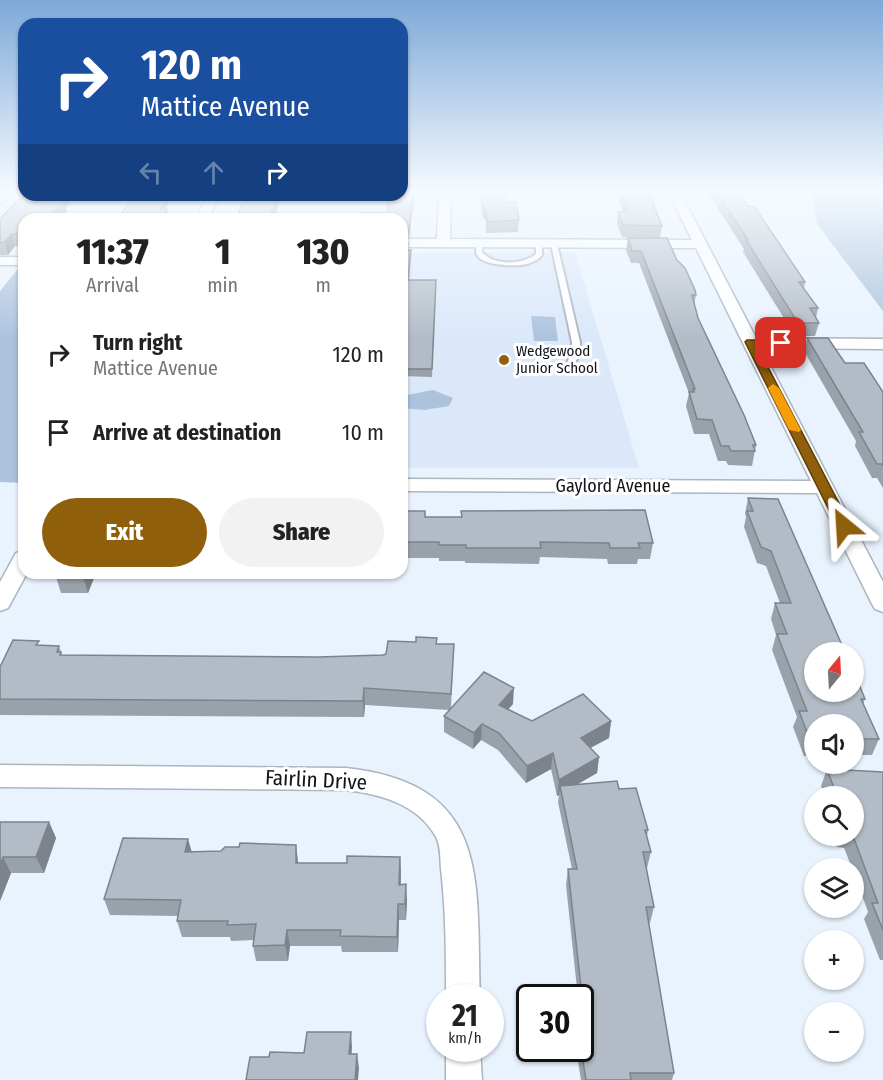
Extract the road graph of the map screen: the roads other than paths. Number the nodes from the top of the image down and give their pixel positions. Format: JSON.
{"nodes":[{"id":1,"x":698,"y":240,"type":"edge"},
{"id":2,"x":408,"y":243,"type":"edge"},
{"id":3,"x":443,"y":243,"type":"joint"},
{"id":4,"x":480,"y":243,"type":"junction"},
{"id":5,"x":539,"y":243,"type":"junction"},
{"id":6,"x":554,"y":243,"type":"junction"},
{"id":7,"x":700,"y":244,"type":"junction"},
{"id":8,"x":0,"y":261,"type":"edge"},
{"id":9,"x":18,"y":261,"type":"edge"},
{"id":10,"x":750,"y":342,"type":"junction"},
{"id":11,"x":883,"y":344,"type":"edge"},
{"id":12,"x":571,"y":363,"type":"dead end"},
{"id":13,"x":408,"y":485,"type":"edge"},
{"id":14,"x":824,"y":488,"type":"junction"},
{"id":15,"x":13,"y":568,"type":"edge"},
{"id":16,"x":0,"y":603,"type":"edge"},
{"id":17,"x":883,"y":604,"type":"edge"},
{"id":18,"x":0,"y":776,"type":"edge"},
{"id":19,"x":463,"y":984,"type":"edge"},
{"id":20,"x":463,"y":1062,"type":"edge"},
{"id":21,"x":464,"y":1080,"type":"edge"}],
"edges":[{"from":1,"to":7,"type":"street"},
{"from":2,"to":3,"type":"street"},
{"from":3,"to":4,"type":"street"},
{"from":4,"to":5,"type":"street"},
{"from":4,"to":5,"type":"lane"},
{"from":5,"to":6,"type":"street"},
{"from":6,"to":7,"type":"street"},
{"from":6,"to":12,"type":"lane"},
{"from":7,"to":10,"type":"street"},
{"from":8,"to":9,"type":"street"},
{"from":10,"to":11,"type":"street"},
{"from":10,"to":14,"type":"street"},
{"from":13,"to":14,"type":"street","name":"Gaylord Avenue"},
{"from":14,"to":17,"type":"street"},
{"from":15,"to":16,"type":"street"},
{"from":18,"to":19,"type":"street","name":"Fairlin Drive"},
{"from":20,"to":21,"type":"street"}]}
